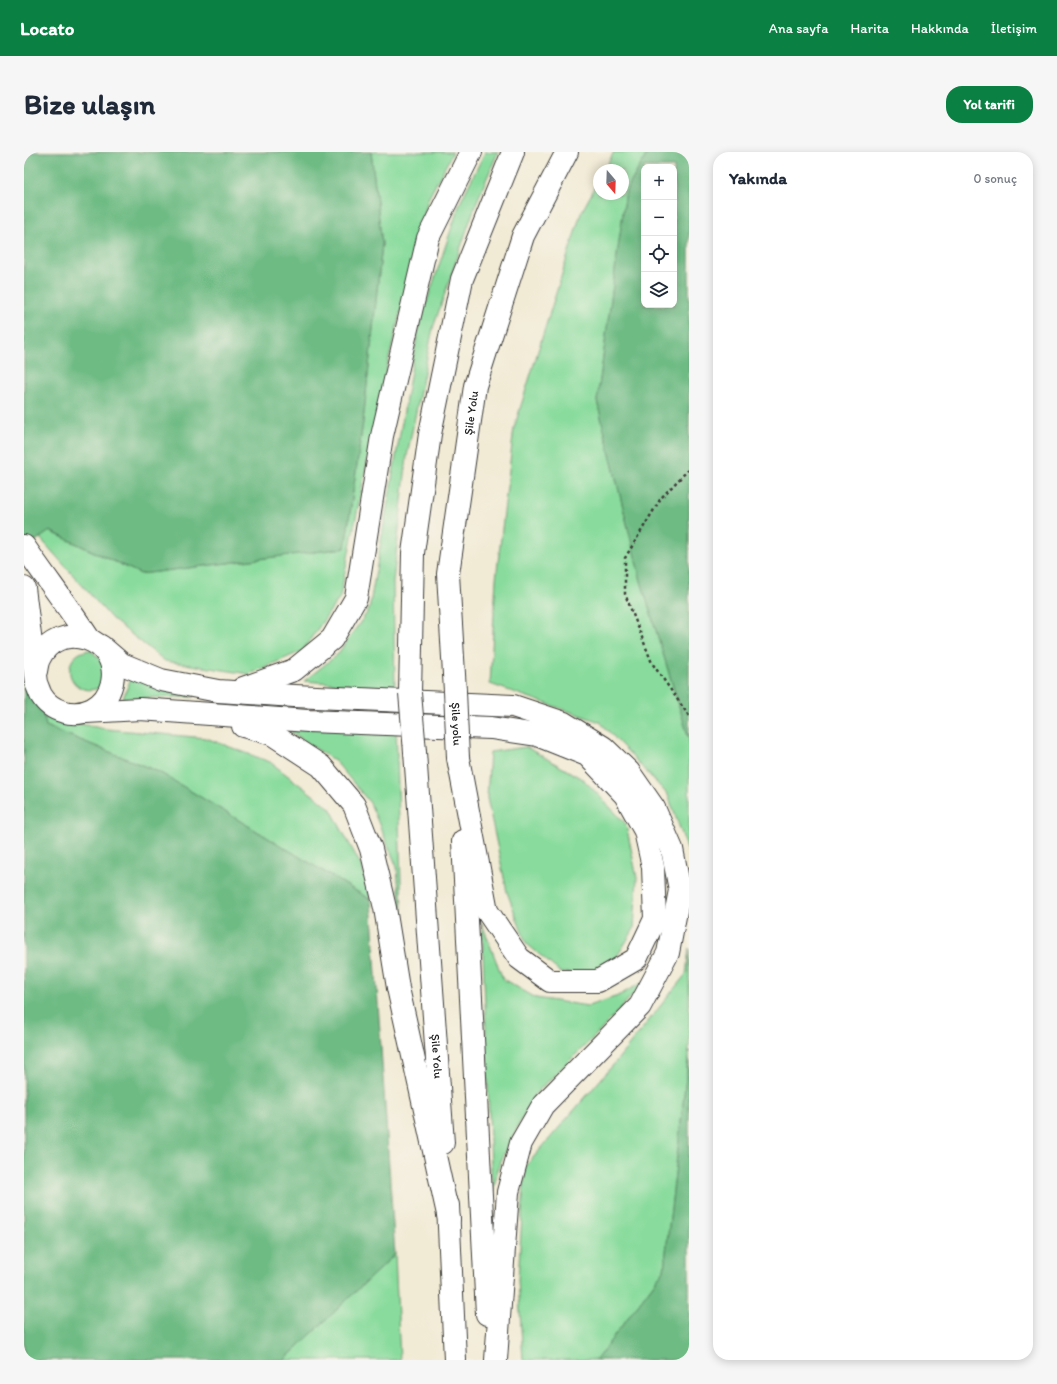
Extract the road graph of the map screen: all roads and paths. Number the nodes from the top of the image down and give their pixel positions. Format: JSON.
{"nodes":[{"id":1,"x":471,"y":152,"type":"edge"},
{"id":2,"x":513,"y":152,"type":"edge"},
{"id":3,"x":567,"y":152,"type":"edge"},
{"id":4,"x":689,"y":469,"type":"edge"},
{"id":5,"x":24,"y":546,"type":"edge"},
{"id":6,"x":24,"y":588,"type":"edge"},
{"id":7,"x":96,"y":643,"type":"junction"},
{"id":8,"x":36,"y":671,"type":"junction"},
{"id":9,"x":218,"y":691,"type":"junction"},
{"id":10,"x":455,"y":691,"type":"joint"},
{"id":11,"x":86,"y":712,"type":"junction"},
{"id":12,"x":192,"y":713,"type":"junction"},
{"id":13,"x":689,"y":716,"type":"edge"},
{"id":14,"x":458,"y":758,"type":"junction"},
{"id":15,"x":449,"y":1219,"type":"junction"},
{"id":16,"x":455,"y":1360,"type":"edge"},
{"id":17,"x":490,"y":1360,"type":"edge"},
{"id":18,"x":496,"y":1360,"type":"edge"}],
"edges":[{"from":1,"to":9,"type":"main road"},
{"from":2,"to":15,"type":"main road","name":"Şile Yolu","bridge":true},
{"from":3,"to":10,"type":"main road","name":"Şile Yolu"},
{"from":4,"to":13,"type":"path"},
{"from":5,"to":7,"type":"main road"},
{"from":6,"to":8,"type":"main road"},
{"from":7,"to":8,"type":"main road"},
{"from":7,"to":9,"type":"main road"},
{"from":7,"to":11,"type":"main road"},
{"from":8,"to":11,"type":"main road"},
{"from":9,"to":18,"type":"main road"},
{"from":10,"to":14,"type":"main road","name":"Şile yolu","bridge":true},
{"from":11,"to":12,"type":"main road"},
{"from":12,"to":14,"type":"main road"},
{"from":12,"to":15,"type":"main road"},
{"from":14,"to":17,"type":"main road","name":"Şile Yolu"},
{"from":15,"to":16,"type":"main road","name":"Şile Yolu"}]}
